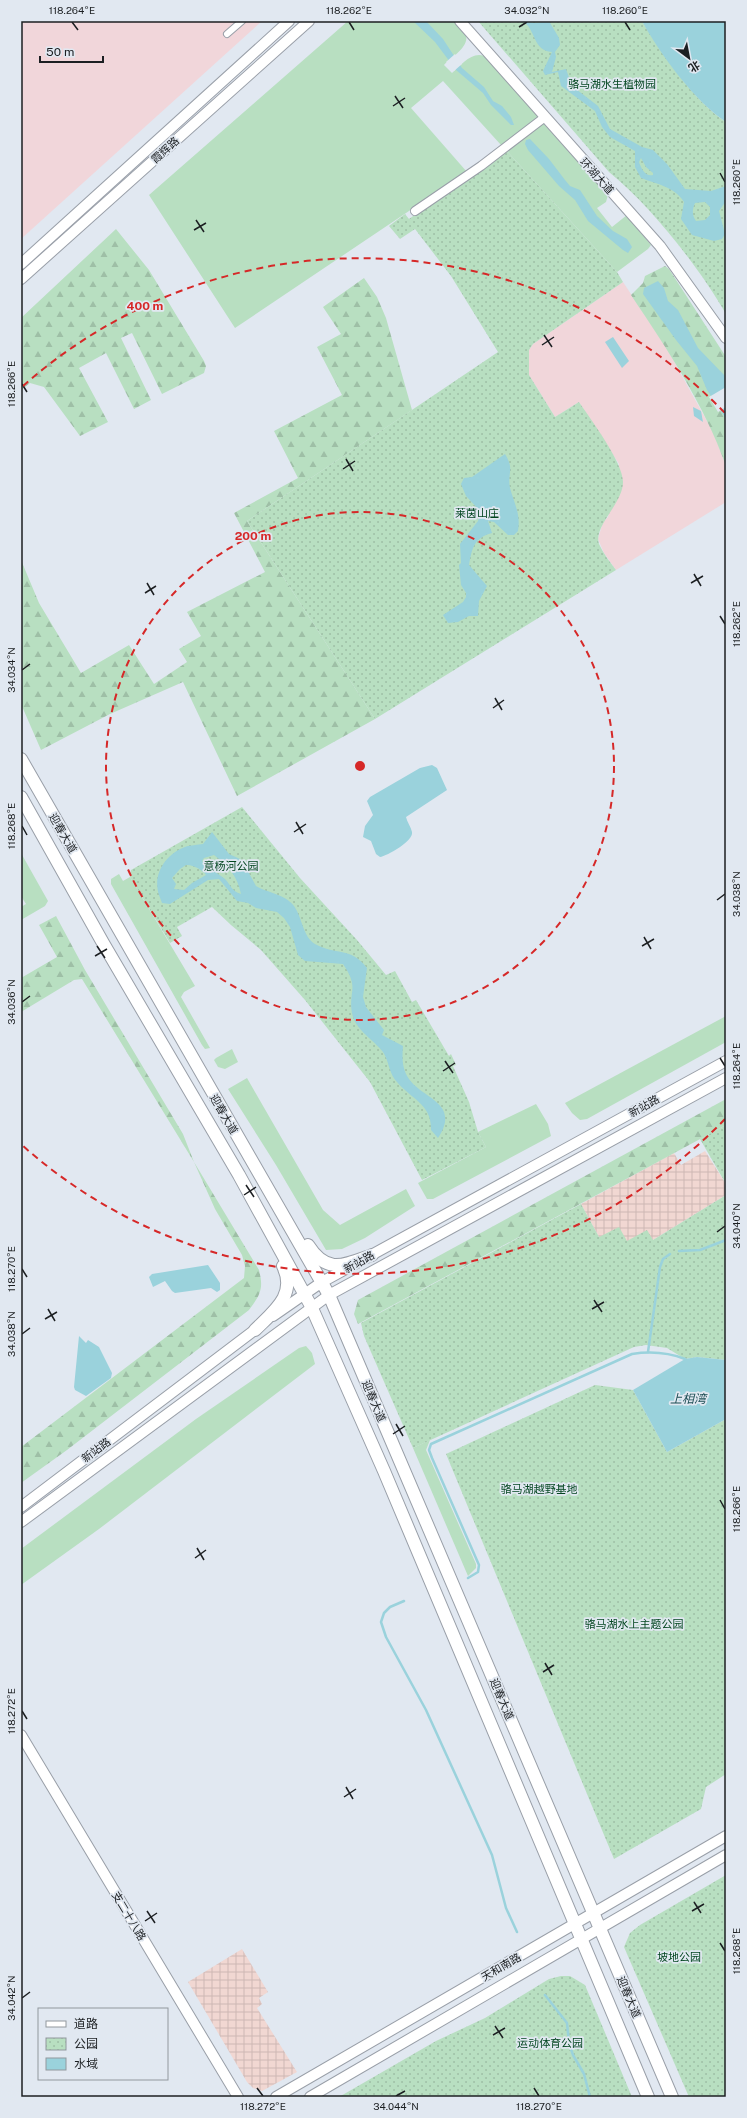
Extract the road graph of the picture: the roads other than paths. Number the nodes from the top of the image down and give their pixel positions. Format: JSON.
{"nodes":[{"id":1,"x":242,"y":21,"type":"edge"},
{"id":2,"x":289,"y":21,"type":"edge"},
{"id":3,"x":309,"y":21,"type":"edge"},
{"id":4,"x":460,"y":21,"type":"edge"},
{"id":5,"x":227,"y":34,"type":"dead end"},
{"id":6,"x":545,"y":117,"type":"junction"},
{"id":7,"x":415,"y":211,"type":"dead end"},
{"id":8,"x":21,"y":264,"type":"edge"},
{"id":9,"x":21,"y":279,"type":"edge"},
{"id":10,"x":726,"y":338,"type":"edge"},
{"id":11,"x":21,"y":759,"type":"edge"},
{"id":12,"x":21,"y":797,"type":"edge"},
{"id":13,"x":726,"y":1062,"type":"edge"},
{"id":14,"x":726,"y":1078,"type":"edge"},
{"id":15,"x":247,"y":1154,"type":"junction"},
{"id":16,"x":239,"y":1175,"type":"junction"},
{"id":17,"x":289,"y":1225,"type":"junction"},
{"id":18,"x":272,"y":1235,"type":"junction"},
{"id":19,"x":372,"y":1255,"type":"junction"},
{"id":20,"x":322,"y":1282,"type":"junction"},
{"id":21,"x":304,"y":1293,"type":"junction"},
{"id":22,"x":329,"y":1294,"type":"junction"},
{"id":23,"x":311,"y":1306,"type":"junction"},
{"id":24,"x":255,"y":1330,"type":"junction"},
{"id":25,"x":21,"y":1507,"type":"edge"},
{"id":26,"x":21,"y":1522,"type":"edge"},
{"id":27,"x":21,"y":1735,"type":"edge"},
{"id":28,"x":726,"y":1836,"type":"edge"},
{"id":29,"x":726,"y":1855,"type":"edge"},
{"id":30,"x":594,"y":1913,"type":"junction"},
{"id":31,"x":576,"y":1923,"type":"junction"},
{"id":32,"x":600,"y":1928,"type":"junction"},
{"id":33,"x":581,"y":1939,"type":"junction"},
{"id":34,"x":238,"y":2097,"type":"edge"},
{"id":35,"x":276,"y":2097,"type":"edge"},
{"id":36,"x":310,"y":2097,"type":"edge"},
{"id":37,"x":648,"y":2097,"type":"edge"},
{"id":38,"x":672,"y":2097,"type":"edge"}],
"edges":[{"from":1,"to":5,"type":"street"},
{"from":2,"to":8,"type":"street","name":"霞辉路"},
{"from":3,"to":9,"type":"street","name":"霞辉路"},
{"from":4,"to":6,"type":"street","name":"环湖大道"},
{"from":6,"to":7,"type":"street"},
{"from":6,"to":10,"type":"street","name":"环湖大道"},
{"from":11,"to":15,"type":"main road","name":"迎春大道"},
{"from":12,"to":16,"type":"main road","name":"迎春大道"},
{"from":13,"to":19,"type":"street","name":"新站路"},
{"from":14,"to":22,"type":"street","name":"新站路"},
{"from":15,"to":17,"type":"main road","name":"迎春大道"},
{"from":15,"to":19,"type":"main road"},
{"from":16,"to":18,"type":"main road","name":"迎春大道"},
{"from":16,"to":24,"type":"main road"},
{"from":17,"to":18,"type":"main road"},
{"from":17,"to":20,"type":"main road","name":"迎春大道"},
{"from":18,"to":21,"type":"main road","name":"迎春大道"},
{"from":19,"to":20,"type":"street","name":"新站路"},
{"from":20,"to":21,"type":"street","name":"新站路"},
{"from":20,"to":22,"type":"main road","name":"迎春大道"},
{"from":21,"to":23,"type":"main road","name":"迎春大道"},
{"from":21,"to":24,"type":"street","name":"新站路"},
{"from":22,"to":23,"type":"street","name":"新站路"},
{"from":22,"to":30,"type":"main road","name":"迎春大道"},
{"from":23,"to":26,"type":"street","name":"新站路"},
{"from":23,"to":31,"type":"main road","name":"迎春大道"},
{"from":24,"to":25,"type":"street","name":"新站路"},
{"from":27,"to":34,"type":"street","name":"支二十八路"},
{"from":28,"to":30,"type":"street","name":"天和南路"},
{"from":29,"to":32,"type":"street","name":"天和南路"},
{"from":30,"to":31,"type":"street","name":"天和南路"},
{"from":30,"to":32,"type":"main road","name":"迎春大道"},
{"from":31,"to":33,"type":"main road","name":"迎春大道"},
{"from":31,"to":35,"type":"street","name":"天和南路"},
{"from":32,"to":33,"type":"street","name":"天和南路"},
{"from":32,"to":38,"type":"main road","name":"迎春大道"},
{"from":33,"to":36,"type":"street","name":"天和南路"},
{"from":33,"to":37,"type":"main road","name":"迎春大道"}]}
